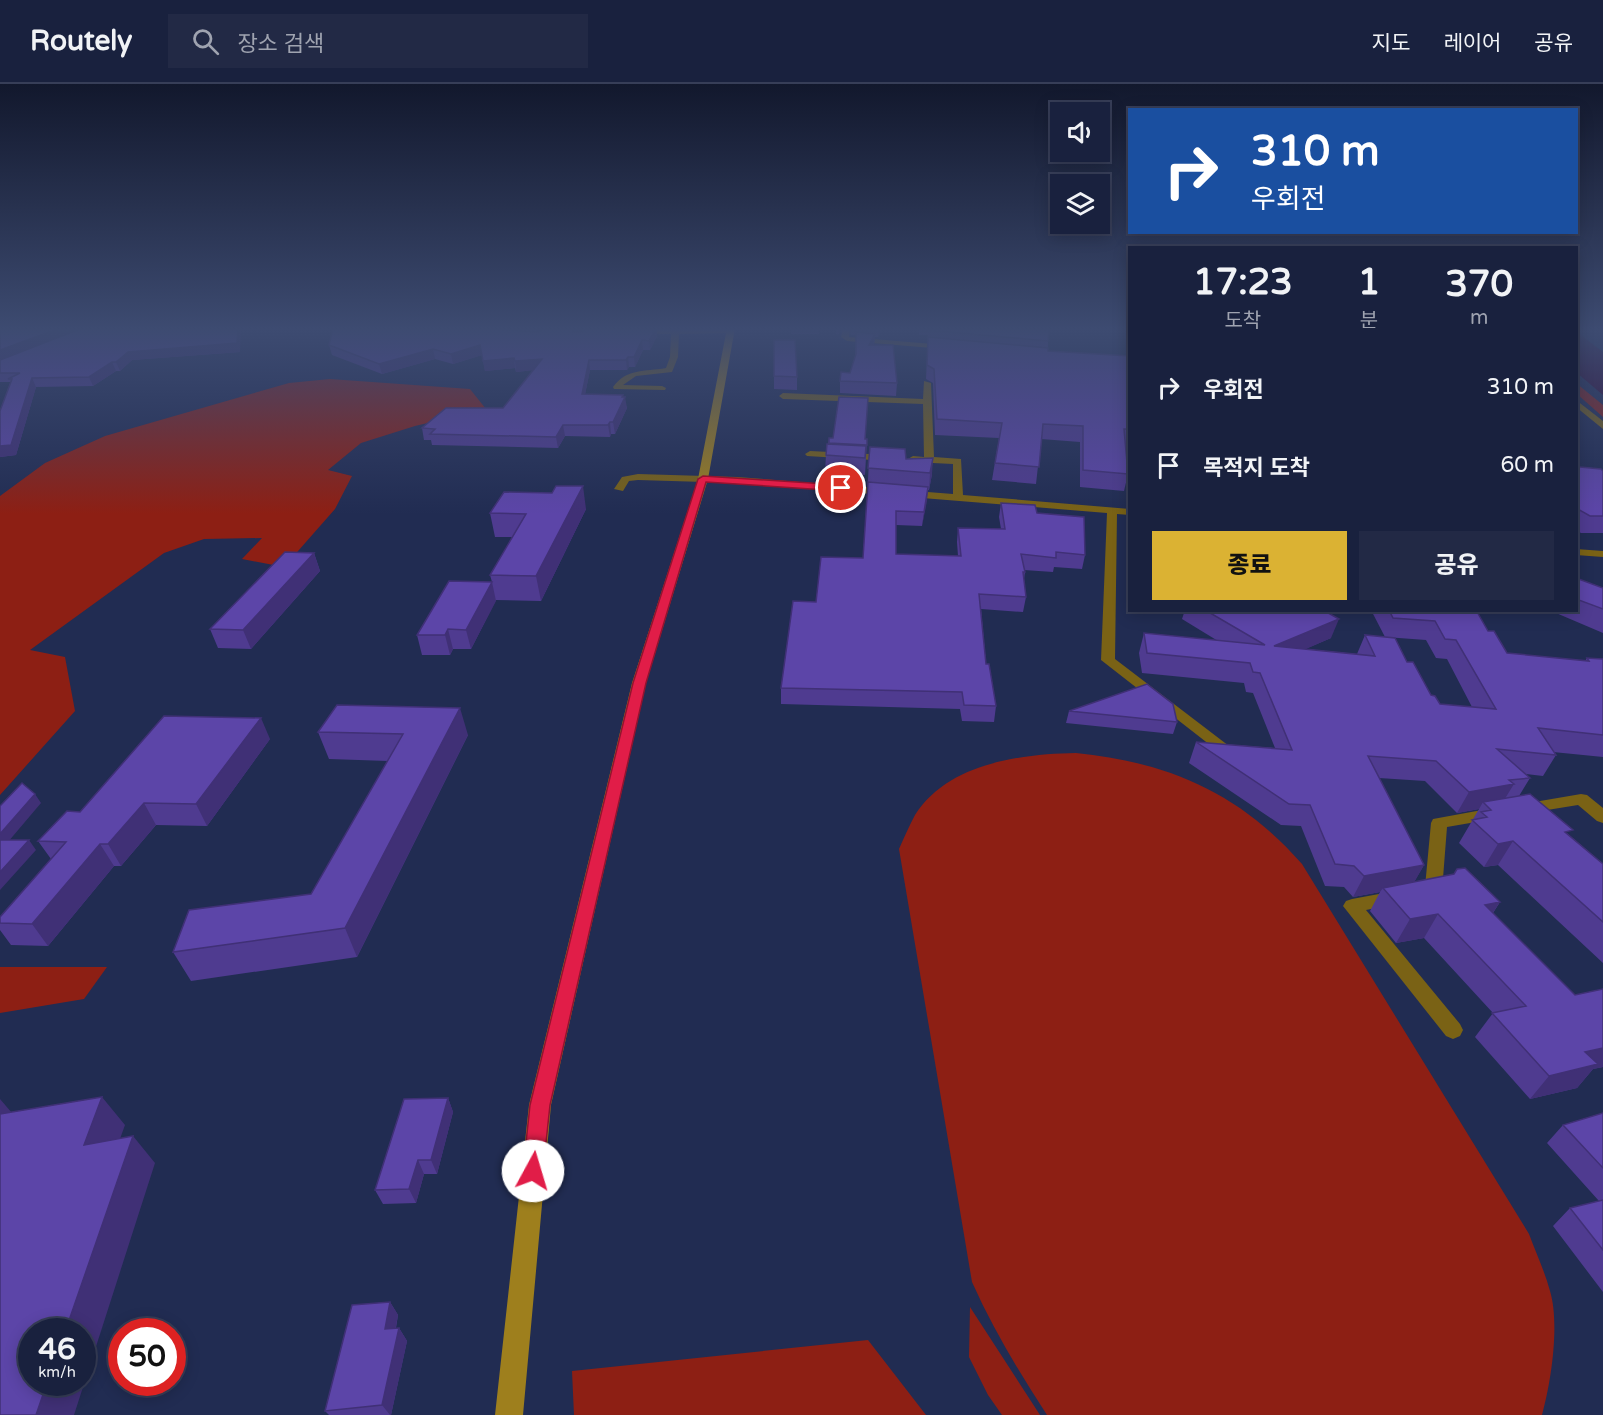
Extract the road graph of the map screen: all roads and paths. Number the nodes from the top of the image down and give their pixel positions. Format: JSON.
{"nodes":[{"id":1,"x":720,"y":390,"type":"edge"},
{"id":2,"x":927,"y":390,"type":"edge"},
{"id":3,"x":783,"y":396,"type":"dead end"},
{"id":4,"x":928,"y":402,"type":"junction"},
{"id":5,"x":1578,"y":404,"type":"edge"},
{"id":6,"x":1603,"y":426,"type":"edge"},
{"id":7,"x":810,"y":454,"type":"dead end"},
{"id":8,"x":929,"y":460,"type":"junction"},
{"id":9,"x":703,"y":479,"type":"junction"},
{"id":10,"x":619,"y":489,"type":"dead end"},
{"id":11,"x":958,"y":497,"type":"junction"},
{"id":12,"x":1112,"y":510,"type":"junction"},
{"id":13,"x":1128,"y":512,"type":"edge"},
{"id":14,"x":1578,"y":552,"type":"edge"},
{"id":15,"x":1603,"y":554,"type":"edge"},
{"id":16,"x":1224,"y":749,"type":"edge"},
{"id":17,"x":1603,"y":816,"type":"edge"},
{"id":18,"x":1453,"y":1030,"type":"dead end"},
{"id":19,"x":508,"y":1415,"type":"edge"}],
"edges":[{"from":1,"to":9,"type":"main road"},
{"from":2,"to":4,"type":"street"},
{"from":3,"to":4,"type":"street"},
{"from":4,"to":8,"type":"street"},
{"from":5,"to":6,"type":"street"},
{"from":7,"to":8,"type":"street"},
{"from":8,"to":11,"type":"street"},
{"from":9,"to":10,"type":"street"},
{"from":9,"to":11,"type":"street"},
{"from":9,"to":19,"type":"main road"},
{"from":11,"to":12,"type":"street"},
{"from":12,"to":13,"type":"street"},
{"from":12,"to":16,"type":"street"},
{"from":14,"to":15,"type":"street"},
{"from":17,"to":18,"type":"street"}]}
